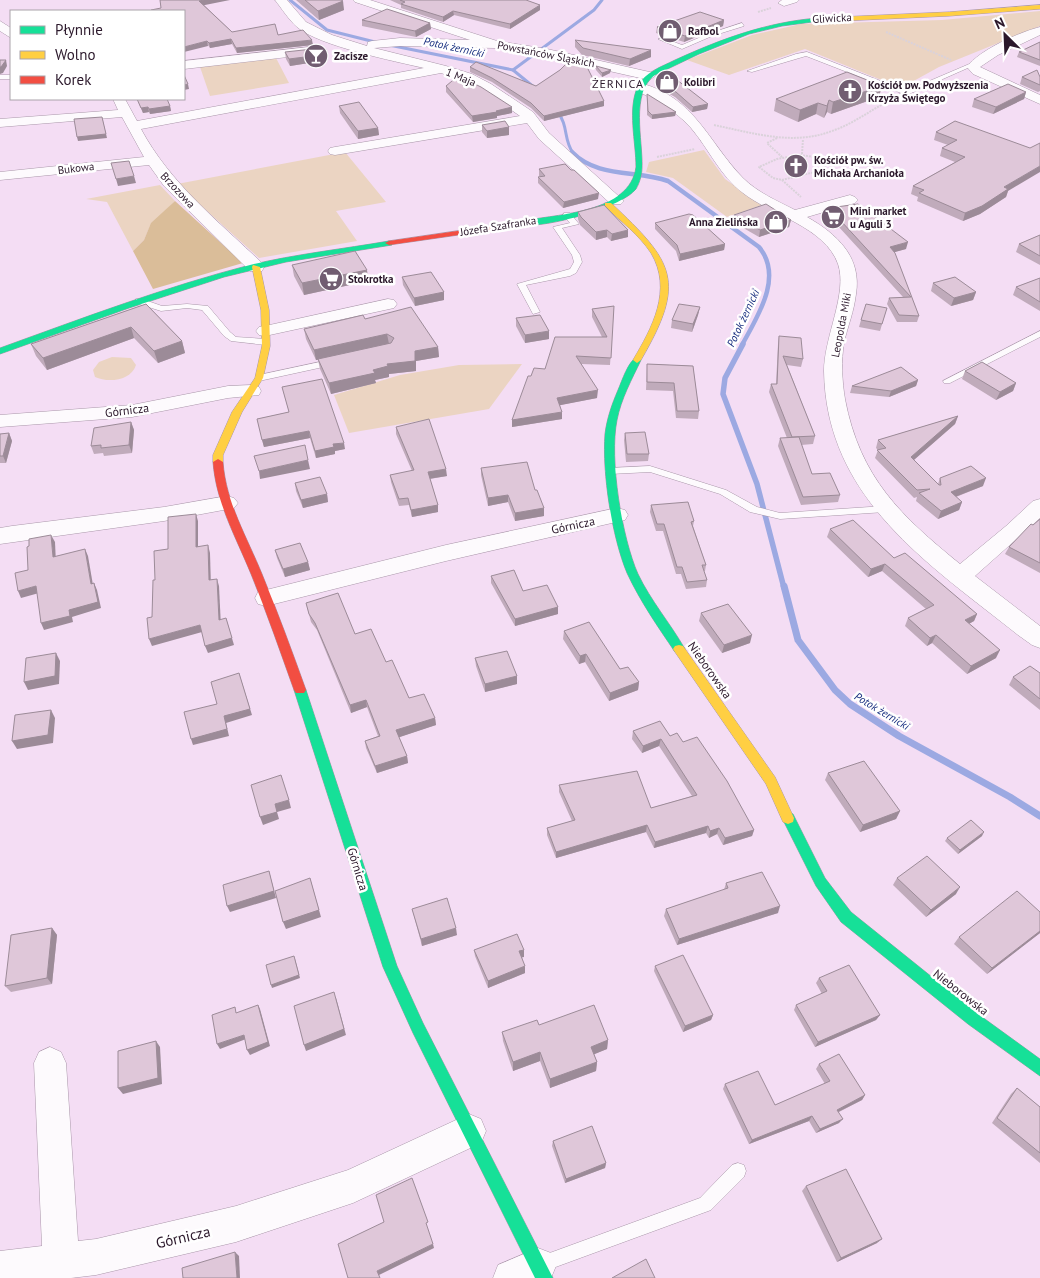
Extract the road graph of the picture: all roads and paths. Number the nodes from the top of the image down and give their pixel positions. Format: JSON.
{"nodes":[{"id":1,"x":280,"y":0,"type":"edge"},
{"id":2,"x":359,"y":0,"type":"edge"},
{"id":3,"x":1040,"y":7,"type":"edge"},
{"id":4,"x":731,"y":21,"type":"dead end"},
{"id":5,"x":0,"y":25,"type":"edge"},
{"id":6,"x":742,"y":25,"type":"junction"},
{"id":7,"x":888,"y":27,"type":"dead end"},
{"id":8,"x":754,"y":30,"type":"junction"},
{"id":9,"x":1040,"y":31,"type":"edge"},
{"id":10,"x":10,"y":33,"type":"edge"},
{"id":11,"x":661,"y":39,"type":"edge"},
{"id":12,"x":494,"y":44,"type":"junction"},
{"id":13,"x":357,"y":47,"type":"junction"},
{"id":14,"x":976,"y":63,"type":"junction"},
{"id":15,"x":958,"y":64,"type":"dead end"},
{"id":16,"x":185,"y":65,"type":"edge"},
{"id":17,"x":442,"y":69,"type":"junction"},
{"id":18,"x":750,"y":71,"type":"dead end"},
{"id":19,"x":649,"y":76,"type":"junction"},
{"id":20,"x":640,"y":87,"type":"junction"},
{"id":21,"x":903,"y":94,"type":"junction"},
{"id":22,"x":120,"y":100,"type":"edge"},
{"id":23,"x":1040,"y":100,"type":"edge"},
{"id":24,"x":530,"y":118,"type":"junction"},
{"id":25,"x":130,"y":119,"type":"junction"},
{"id":26,"x":692,"y":120,"type":"junction"},
{"id":27,"x":0,"y":123,"type":"edge"},
{"id":28,"x":778,"y":137,"type":"junction"},
{"id":29,"x":803,"y":139,"type":"junction"},
{"id":30,"x":709,"y":146,"type":"junction"},
{"id":31,"x":335,"y":151,"type":"dead end"},
{"id":32,"x":802,"y":154,"type":"junction"},
{"id":33,"x":783,"y":158,"type":"junction"},
{"id":34,"x":152,"y":160,"type":"junction"},
{"id":35,"x":639,"y":170,"type":"junction"},
{"id":36,"x":0,"y":176,"type":"edge"},
{"id":37,"x":782,"y":180,"type":"junction"},
{"id":38,"x":793,"y":191,"type":"dead end"},
{"id":39,"x":850,"y":200,"type":"dead end"},
{"id":40,"x":612,"y":203,"type":"junction"},
{"id":41,"x":567,"y":215,"type":"junction"},
{"id":42,"x":792,"y":216,"type":"junction"},
{"id":43,"x":256,"y":267,"type":"junction"},
{"id":44,"x":139,"y":301,"type":"junction"},
{"id":45,"x":388,"y":304,"type":"dead end"},
{"id":46,"x":536,"y":312,"type":"dead end"},
{"id":47,"x":1040,"y":334,"type":"edge"},
{"id":48,"x":266,"y":336,"type":"junction"},
{"id":49,"x":0,"y":351,"type":"edge"},
{"id":50,"x":340,"y":360,"type":"edge"},
{"id":51,"x":947,"y":381,"type":"dead end"},
{"id":52,"x":256,"y":384,"type":"junction"},
{"id":53,"x":0,"y":421,"type":"edge"},
{"id":54,"x":610,"y":470,"type":"junction"},
{"id":55,"x":227,"y":503,"type":"junction"},
{"id":56,"x":1040,"y":506,"type":"edge"},
{"id":57,"x":885,"y":509,"type":"junction"},
{"id":58,"x":617,"y":516,"type":"junction"},
{"id":59,"x":0,"y":536,"type":"edge"},
{"id":60,"x":960,"y":576,"type":"junction"},
{"id":61,"x":266,"y":598,"type":"junction"},
{"id":62,"x":1040,"y":638,"type":"edge"},
{"id":63,"x":50,"y":1063,"type":"dead end"},
{"id":64,"x":1040,"y":1068,"type":"edge"},
{"id":65,"x":469,"y":1131,"type":"junction"},
{"id":66,"x":738,"y":1171,"type":"dead end"},
{"id":67,"x":61,"y":1261,"type":"junction"},
{"id":68,"x":0,"y":1269,"type":"edge"},
{"id":69,"x":531,"y":1274,"type":"edge"}],
"edges":[{"from":1,"to":13,"type":"street","name":"1 Maja"},
{"from":2,"to":12,"type":"street","name":"Powstańców Śląskich"},
{"from":3,"to":8,"type":"street","name":"Gliwicka"},
{"from":4,"to":6,"type":"lane"},
{"from":5,"to":10,"type":"street"},
{"from":6,"to":8,"type":"lane"},
{"from":6,"to":11,"type":"lane"},
{"from":7,"to":15,"type":"path"},
{"from":8,"to":19,"type":"street","name":"Gliwicka"},
{"from":9,"to":14,"type":"street"},
{"from":12,"to":13,"type":"street"},
{"from":12,"to":19,"type":"street","name":"Powstańców Śląskich"},
{"from":13,"to":16,"type":"street"},
{"from":13,"to":17,"type":"street","name":"1 Maja"},
{"from":14,"to":21,"type":"lane"},
{"from":14,"to":23,"type":"street"},
{"from":17,"to":24,"type":"street","name":"1 Maja"},
{"from":17,"to":25,"type":"street"},
{"from":18,"to":21,"type":"lane"},
{"from":19,"to":20,"type":"street","name":"Gliwicka"},
{"from":20,"to":26,"type":"street","name":"Leopolda Miki"},
{"from":20,"to":35,"type":"street"},
{"from":21,"to":29,"type":"path"},
{"from":22,"to":25,"type":"street","name":"Brzozowa"},
{"from":24,"to":31,"type":"street"},
{"from":24,"to":40,"type":"street","name":"1 Maja"},
{"from":25,"to":27,"type":"street"},
{"from":25,"to":34,"type":"street","name":"Brzozowa"},
{"from":26,"to":28,"type":"path"},
{"from":26,"to":30,"type":"street","name":"Leopolda Miki"},
{"from":28,"to":29,"type":"path"},
{"from":28,"to":33,"type":"path"},
{"from":29,"to":32,"type":"path"},
{"from":30,"to":35,"type":"path"},
{"from":30,"to":42,"type":"street","name":"Leopolda Miki"},
{"from":32,"to":33,"type":"path"},
{"from":32,"to":37,"type":"path"},
{"from":33,"to":37,"type":"path"},
{"from":34,"to":36,"type":"street","name":"Bukowa"},
{"from":34,"to":43,"type":"street","name":"Brzozowa"},
{"from":35,"to":40,"type":"street","name":"Józefa Szafranka"},
{"from":37,"to":38,"type":"path"},
{"from":39,"to":42,"type":"street"},
{"from":40,"to":41,"type":"street","name":"Józefa Szafranka"},
{"from":40,"to":54,"type":"street","name":"Nieborowska"},
{"from":41,"to":43,"type":"street","name":"Józefa Szafranka"},
{"from":41,"to":46,"type":"lane"},
{"from":42,"to":57,"type":"street","name":"Leopolda Miki"},
{"from":43,"to":44,"type":"street","name":"Józefa Szafranka"},
{"from":43,"to":48,"type":"street","name":"Górnicza"},
{"from":44,"to":48,"type":"lane"},
{"from":44,"to":49,"type":"street","name":"Józefa Szafranka"},
{"from":45,"to":48,"type":"street"},
{"from":47,"to":51,"type":"lane"},
{"from":48,"to":52,"type":"street","name":"Górnicza"},
{"from":50,"to":52,"type":"lane"},
{"from":52,"to":53,"type":"street","name":"Górnicza"},
{"from":52,"to":55,"type":"street","name":"Górnicza"},
{"from":54,"to":57,"type":"lane"},
{"from":54,"to":58,"type":"street","name":"Nieborowska"},
{"from":55,"to":59,"type":"street"},
{"from":55,"to":61,"type":"street","name":"Górnicza"},
{"from":56,"to":60,"type":"street"},
{"from":57,"to":60,"type":"street","name":"Leopolda Miki"},
{"from":58,"to":61,"type":"street","name":"Górnicza"},
{"from":58,"to":64,"type":"street","name":"Nieborowska"},
{"from":60,"to":62,"type":"street","name":"Leopolda Miki"},
{"from":61,"to":65,"type":"street","name":"Górnicza"},
{"from":63,"to":67,"type":"street"},
{"from":65,"to":67,"type":"street","name":"Górnicza"},
{"from":65,"to":69,"type":"street","name":"Górnicza"},
{"from":66,"to":69,"type":"lane"},
{"from":67,"to":68,"type":"street","name":"Górnicza"}]}
